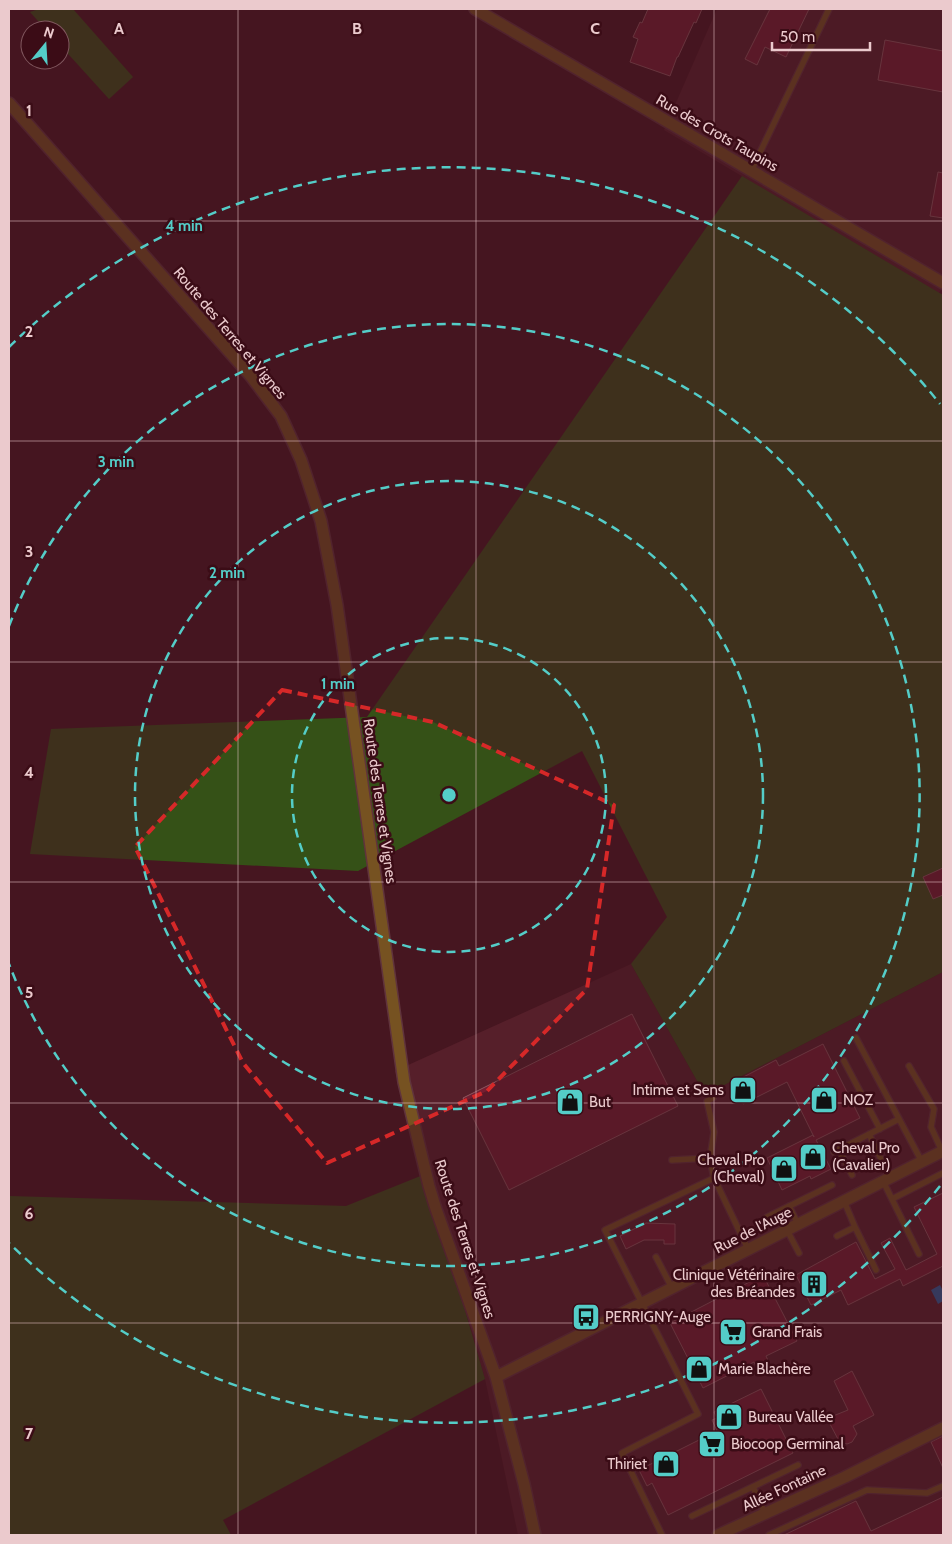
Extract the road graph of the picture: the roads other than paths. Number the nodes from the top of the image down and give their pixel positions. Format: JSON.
{"nodes":[{"id":1,"x":475,"y":9,"type":"edge"},
{"id":2,"x":828,"y":9,"type":"edge"},
{"id":3,"x":9,"y":103,"type":"edge"},
{"id":4,"x":751,"y":171,"type":"junction"},
{"id":5,"x":943,"y":283,"type":"edge"},
{"id":6,"x":856,"y":1038,"type":"dead end"},
{"id":7,"x":844,"y":1061,"type":"dead end"},
{"id":8,"x":909,"y":1066,"type":"dead end"},
{"id":9,"x":713,"y":1098,"type":"dead end"},
{"id":10,"x":899,"y":1119,"type":"junction"},
{"id":11,"x":880,"y":1129,"type":"junction"},
{"id":12,"x":869,"y":1134,"type":"junction"},
{"id":13,"x":943,"y":1151,"type":"edge"},
{"id":14,"x":710,"y":1158,"type":"junction"},
{"id":15,"x":672,"y":1160,"type":"dead end"},
{"id":16,"x":881,"y":1160,"type":"dead end"},
{"id":17,"x":922,"y":1162,"type":"junction"},
{"id":18,"x":943,"y":1173,"type":"edge"},
{"id":19,"x":852,"y":1175,"type":"dead end"},
{"id":20,"x":714,"y":1178,"type":"junction"},
{"id":21,"x":883,"y":1181,"type":"junction"},
{"id":22,"x":832,"y":1184,"type":"dead end"},
{"id":23,"x":892,"y":1199,"type":"junction"},
{"id":24,"x":844,"y":1201,"type":"junction"},
{"id":25,"x":789,"y":1206,"type":"junction"},
{"id":26,"x":767,"y":1217,"type":"dead end"},
{"id":27,"x":793,"y":1227,"type":"junction"},
{"id":28,"x":855,"y":1227,"type":"junction"},
{"id":29,"x":837,"y":1236,"type":"dead end"},
{"id":30,"x":748,"y":1249,"type":"junction"},
{"id":31,"x":799,"y":1254,"type":"dead end"},
{"id":32,"x":919,"y":1254,"type":"dead end"},
{"id":33,"x":656,"y":1257,"type":"dead end"},
{"id":34,"x":876,"y":1270,"type":"dead end"},
{"id":35,"x":672,"y":1288,"type":"junction"},
{"id":36,"x":642,"y":1303,"type":"junction"},
{"id":37,"x":496,"y":1377,"type":"junction"},
{"id":38,"x":943,"y":1428,"type":"edge"},
{"id":39,"x":798,"y":1465,"type":"dead end"},
{"id":40,"x":943,"y":1486,"type":"edge"},
{"id":41,"x":753,"y":1487,"type":"junction"},
{"id":42,"x":765,"y":1513,"type":"junction"},
{"id":43,"x":692,"y":1516,"type":"dead end"},
{"id":44,"x":734,"y":1532,"type":"edge"},
{"id":45,"x":535,"y":1535,"type":"edge"},
{"id":46,"x":662,"y":1535,"type":"edge"},
{"id":47,"x":718,"y":1535,"type":"edge"},
{"id":48,"x":769,"y":1535,"type":"edge"}],
"edges":[{"from":1,"to":4,"type":"street","name":"Rue des Crots Taupins"},
{"from":2,"to":4,"type":"lane"},
{"from":3,"to":37,"type":"street","name":"Route des Terres et Vignes"},
{"from":4,"to":5,"type":"street","name":"Rue des Crots Taupins"},
{"from":6,"to":10,"type":"lane"},
{"from":7,"to":11,"type":"lane"},
{"from":8,"to":13,"type":"lane"},
{"from":9,"to":14,"type":"lane"},
{"from":10,"to":11,"type":"lane"},
{"from":10,"to":17,"type":"lane"},
{"from":11,"to":12,"type":"lane"},
{"from":12,"to":16,"type":"lane"},
{"from":12,"to":19,"type":"lane"},
{"from":13,"to":17,"type":"street","name":"Rue de l'Auge"},
{"from":14,"to":15,"type":"lane"},
{"from":14,"to":20,"type":"lane"},
{"from":17,"to":21,"type":"street","name":"Rue de l'Auge"},
{"from":18,"to":23,"type":"lane"},
{"from":20,"to":30,"type":"lane"},
{"from":20,"to":36,"type":"lane"},
{"from":21,"to":23,"type":"lane"},
{"from":21,"to":24,"type":"street","name":"Rue de l'Auge"},
{"from":22,"to":25,"type":"lane"},
{"from":23,"to":32,"type":"lane"},
{"from":24,"to":27,"type":"street","name":"Rue de l'Auge"},
{"from":24,"to":28,"type":"lane"},
{"from":25,"to":26,"type":"lane"},
{"from":25,"to":27,"type":"lane"},
{"from":27,"to":30,"type":"street","name":"Rue de l'Auge"},
{"from":27,"to":31,"type":"lane"},
{"from":28,"to":29,"type":"lane"},
{"from":28,"to":34,"type":"lane"},
{"from":30,"to":35,"type":"street","name":"Rue de l'Auge"},
{"from":33,"to":35,"type":"lane"},
{"from":35,"to":36,"type":"street","name":"Rue de l'Auge"},
{"from":36,"to":37,"type":"street","name":"Rue de l'Auge"},
{"from":36,"to":46,"type":"lane"},
{"from":37,"to":45,"type":"street","name":"Route des Terres et Vignes"},
{"from":38,"to":42,"type":"street","name":"Allée Fontaine"},
{"from":39,"to":41,"type":"lane"},
{"from":40,"to":48,"type":"lane"},
{"from":41,"to":42,"type":"lane"},
{"from":41,"to":43,"type":"lane"},
{"from":42,"to":44,"type":"street","name":"Allée Fontaine"},
{"from":44,"to":47,"type":"street","name":"Allée Fontaine"}]}
